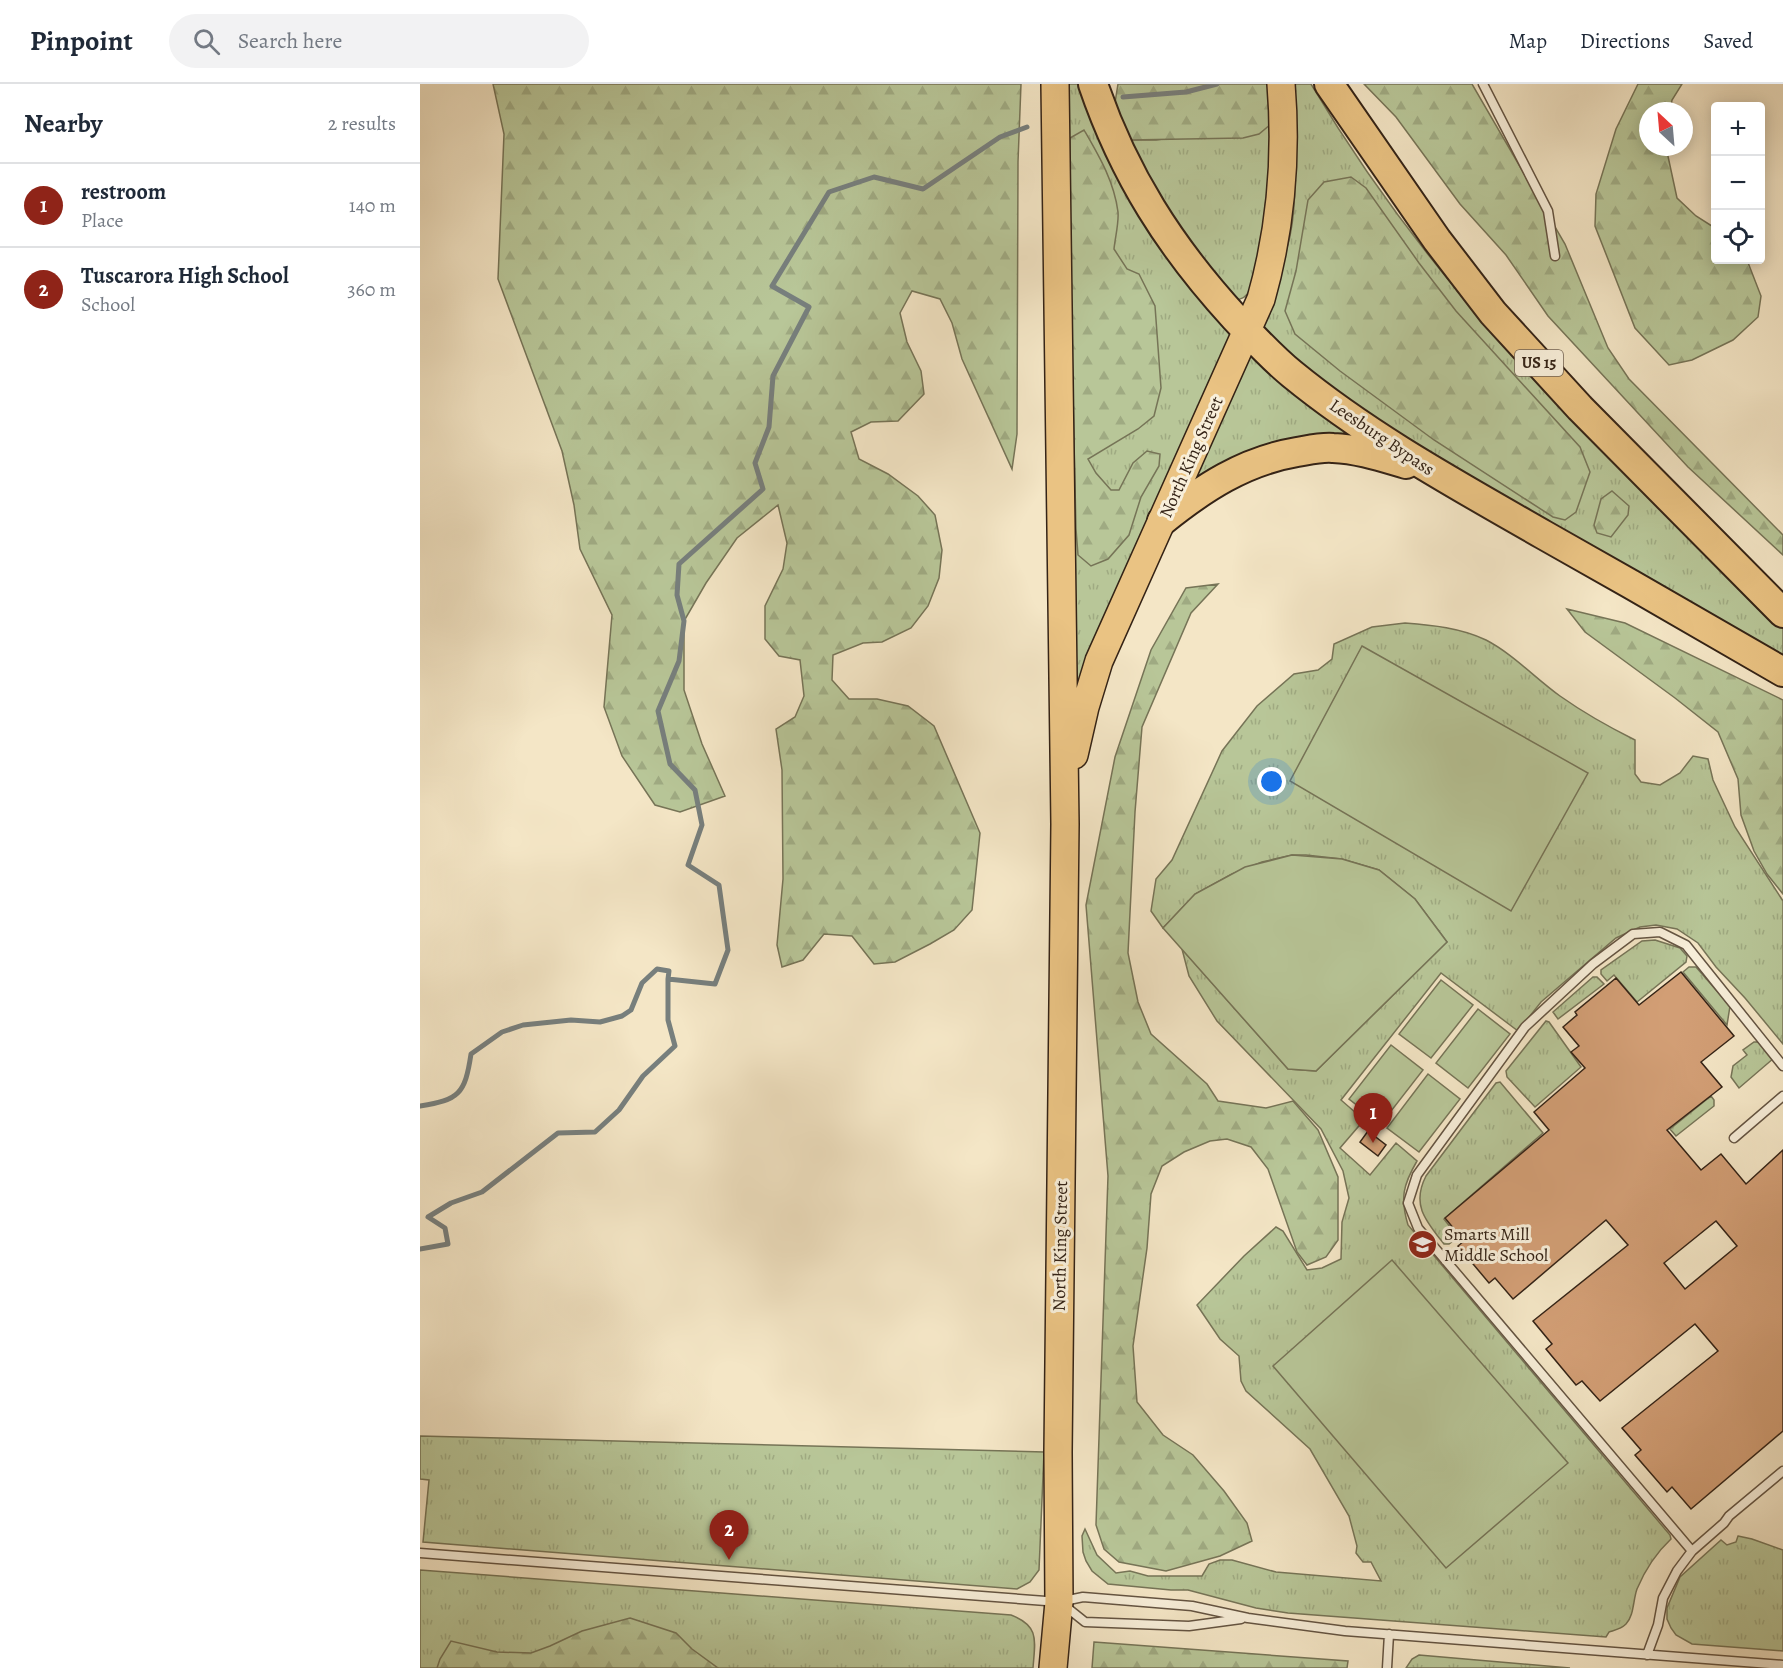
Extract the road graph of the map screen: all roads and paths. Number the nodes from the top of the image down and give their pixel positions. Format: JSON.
{"nodes":[{"id":1,"x":1055,"y":84,"type":"edge"},
{"id":2,"x":1093,"y":84,"type":"edge"},
{"id":3,"x":1281,"y":84,"type":"edge"},
{"id":4,"x":1329,"y":84,"type":"edge"},
{"id":5,"x":1483,"y":84,"type":"edge"},
{"id":6,"x":1556,"y":256,"type":"dead end"},
{"id":7,"x":1247,"y":331,"type":"junction"},
{"id":8,"x":1434,"y":472,"type":"junction"},
{"id":9,"x":1162,"y":521,"type":"junction"},
{"id":10,"x":1783,"y":613,"type":"edge"},
{"id":11,"x":1783,"y":672,"type":"edge"},
{"id":12,"x":1065,"y":824,"type":"junction"},
{"id":13,"x":1783,"y":1066,"type":"edge"},
{"id":14,"x":1783,"y":1096,"type":"edge"},
{"id":15,"x":1734,"y":1138,"type":"dead end"},
{"id":16,"x":1783,"y":1471,"type":"edge"},
{"id":17,"x":1692,"y":1551,"type":"junction"},
{"id":18,"x":420,"y":1553,"type":"edge"},
{"id":19,"x":1059,"y":1602,"type":"junction"},
{"id":20,"x":1248,"y":1618,"type":"junction"},
{"id":21,"x":1389,"y":1634,"type":"junction"},
{"id":22,"x":1647,"y":1655,"type":"junction"},
{"id":23,"x":1783,"y":1665,"type":"edge"},
{"id":24,"x":1053,"y":1668,"type":"edge"},
{"id":25,"x":1387,"y":1668,"type":"edge"}],
"edges":[{"from":1,"to":12,"type":"main road","name":"North King Street"},
{"from":2,"to":7,"type":"highway","name":"Leesburg Bypass"},
{"from":3,"to":7,"type":"main road","name":"North King Street"},
{"from":4,"to":10,"type":"highway","number":"US 15"},
{"from":5,"to":6,"type":"lane"},
{"from":7,"to":8,"type":"highway","name":"Leesburg Bypass"},
{"from":7,"to":9,"type":"main road","name":"North King Street"},
{"from":8,"to":9,"type":"highway"},
{"from":8,"to":11,"type":"highway","name":"Leesburg Bypass"},
{"from":9,"to":12,"type":"main road","name":"North King Street"},
{"from":12,"to":19,"type":"main road","name":"North King Street"},
{"from":13,"to":17,"type":"lane"},
{"from":14,"to":15,"type":"lane"},
{"from":16,"to":17,"type":"lane"},
{"from":17,"to":22,"type":"lane"},
{"from":18,"to":19,"type":"lane"},
{"from":19,"to":20,"type":"lane"},
{"from":19,"to":20,"type":"lane"},
{"from":19,"to":24,"type":"main road","name":"North King Street"},
{"from":20,"to":21,"type":"lane"},
{"from":21,"to":22,"type":"lane"},
{"from":21,"to":25,"type":"lane"},
{"from":22,"to":23,"type":"lane"}]}
